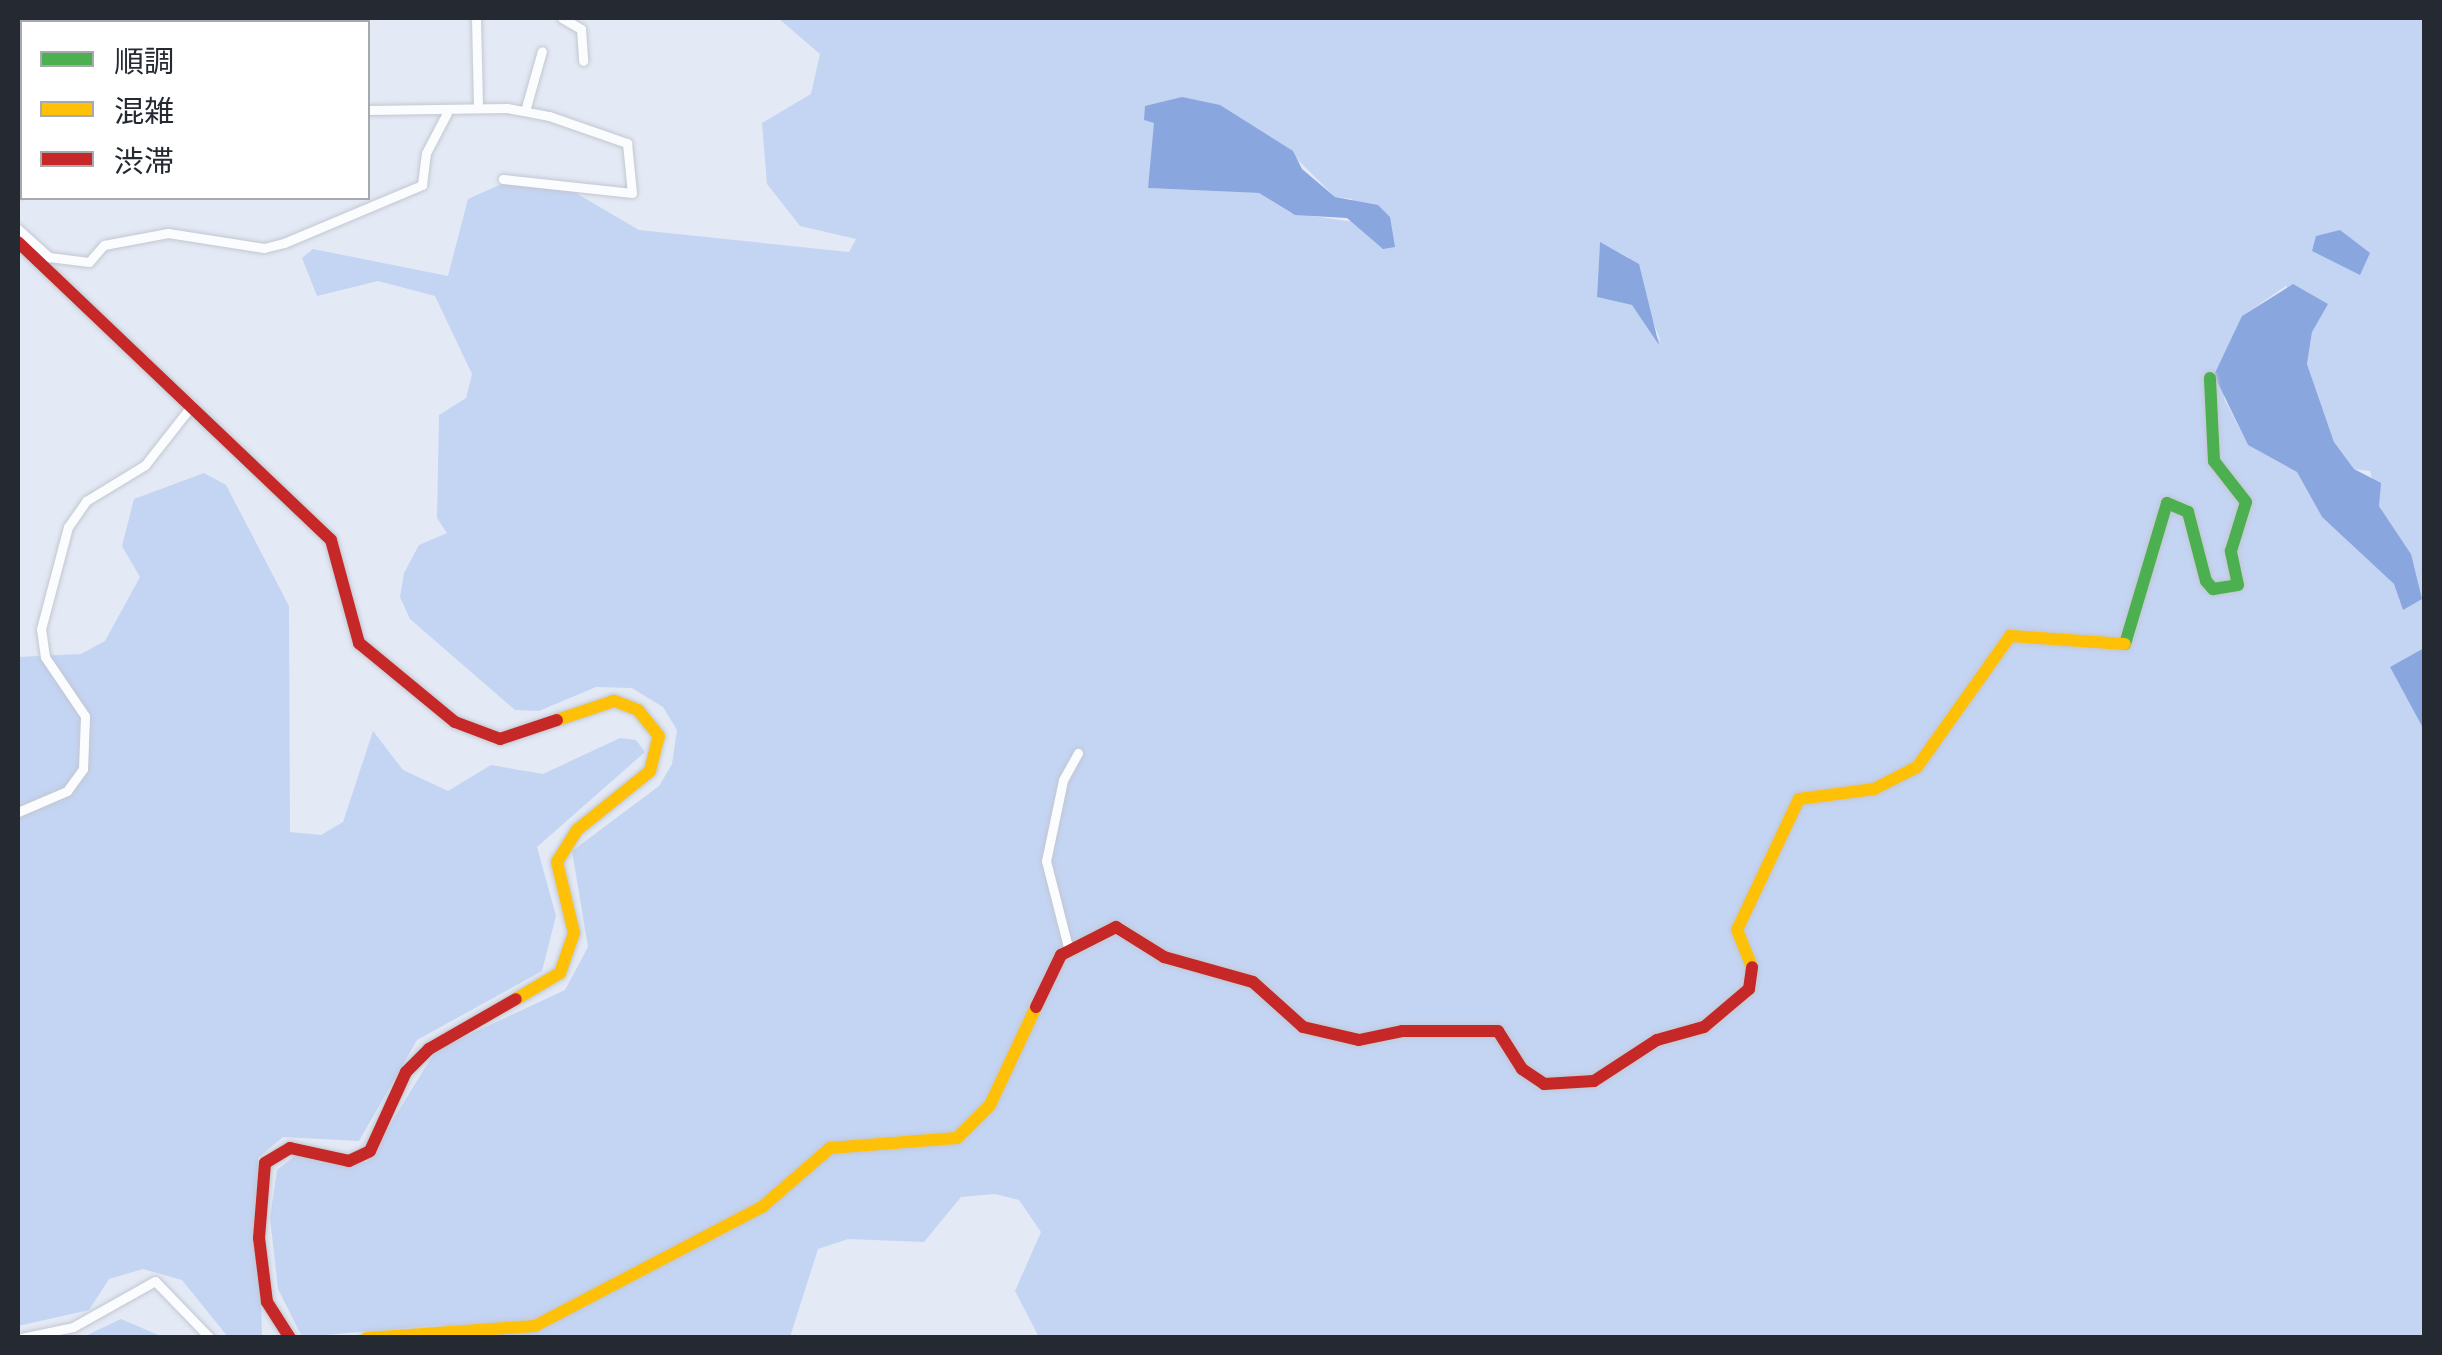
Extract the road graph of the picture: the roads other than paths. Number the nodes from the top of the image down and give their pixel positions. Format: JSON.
{"nodes":[{"id":1,"x":476,"y":18,"type":"edge"},
{"id":2,"x":562,"y":18,"type":"edge"},
{"id":3,"x":542,"y":51,"type":"dead end"},
{"id":4,"x":583,"y":60,"type":"dead end"},
{"id":5,"x":478,"y":108,"type":"junction"},
{"id":6,"x":370,"y":110,"type":"edge"},
{"id":7,"x":525,"y":111,"type":"junction"},
{"id":8,"x":447,"y":113,"type":"junction"},
{"id":9,"x":502,"y":178,"type":"dead end"},
{"id":10,"x":18,"y":229,"type":"edge"},
{"id":11,"x":18,"y":242,"type":"edge"},
{"id":12,"x":2210,"y":378,"type":"dead end"},
{"id":13,"x":194,"y":403,"type":"junction"},
{"id":14,"x":1078,"y":753,"type":"dead end"},
{"id":15,"x":18,"y":812,"type":"edge"},
{"id":16,"x":1068,"y":947,"type":"junction"},
{"id":17,"x":21,"y":1338,"type":"edge"},
{"id":18,"x":210,"y":1338,"type":"edge"},
{"id":19,"x":290,"y":1338,"type":"edge"},
{"id":20,"x":366,"y":1338,"type":"edge"}],
"edges":[{"from":1,"to":5,"type":"street"},
{"from":2,"to":4,"type":"street"},
{"from":3,"to":7,"type":"street"},
{"from":5,"to":7,"type":"street"},
{"from":5,"to":8,"type":"street"},
{"from":6,"to":8,"type":"street"},
{"from":7,"to":9,"type":"street"},
{"from":8,"to":10,"type":"street"},
{"from":11,"to":13,"type":"street"},
{"from":12,"to":16,"type":"street"},
{"from":13,"to":15,"type":"street"},
{"from":13,"to":19,"type":"street"},
{"from":14,"to":16,"type":"street"},
{"from":16,"to":20,"type":"street"},
{"from":17,"to":18,"type":"street"}]}
